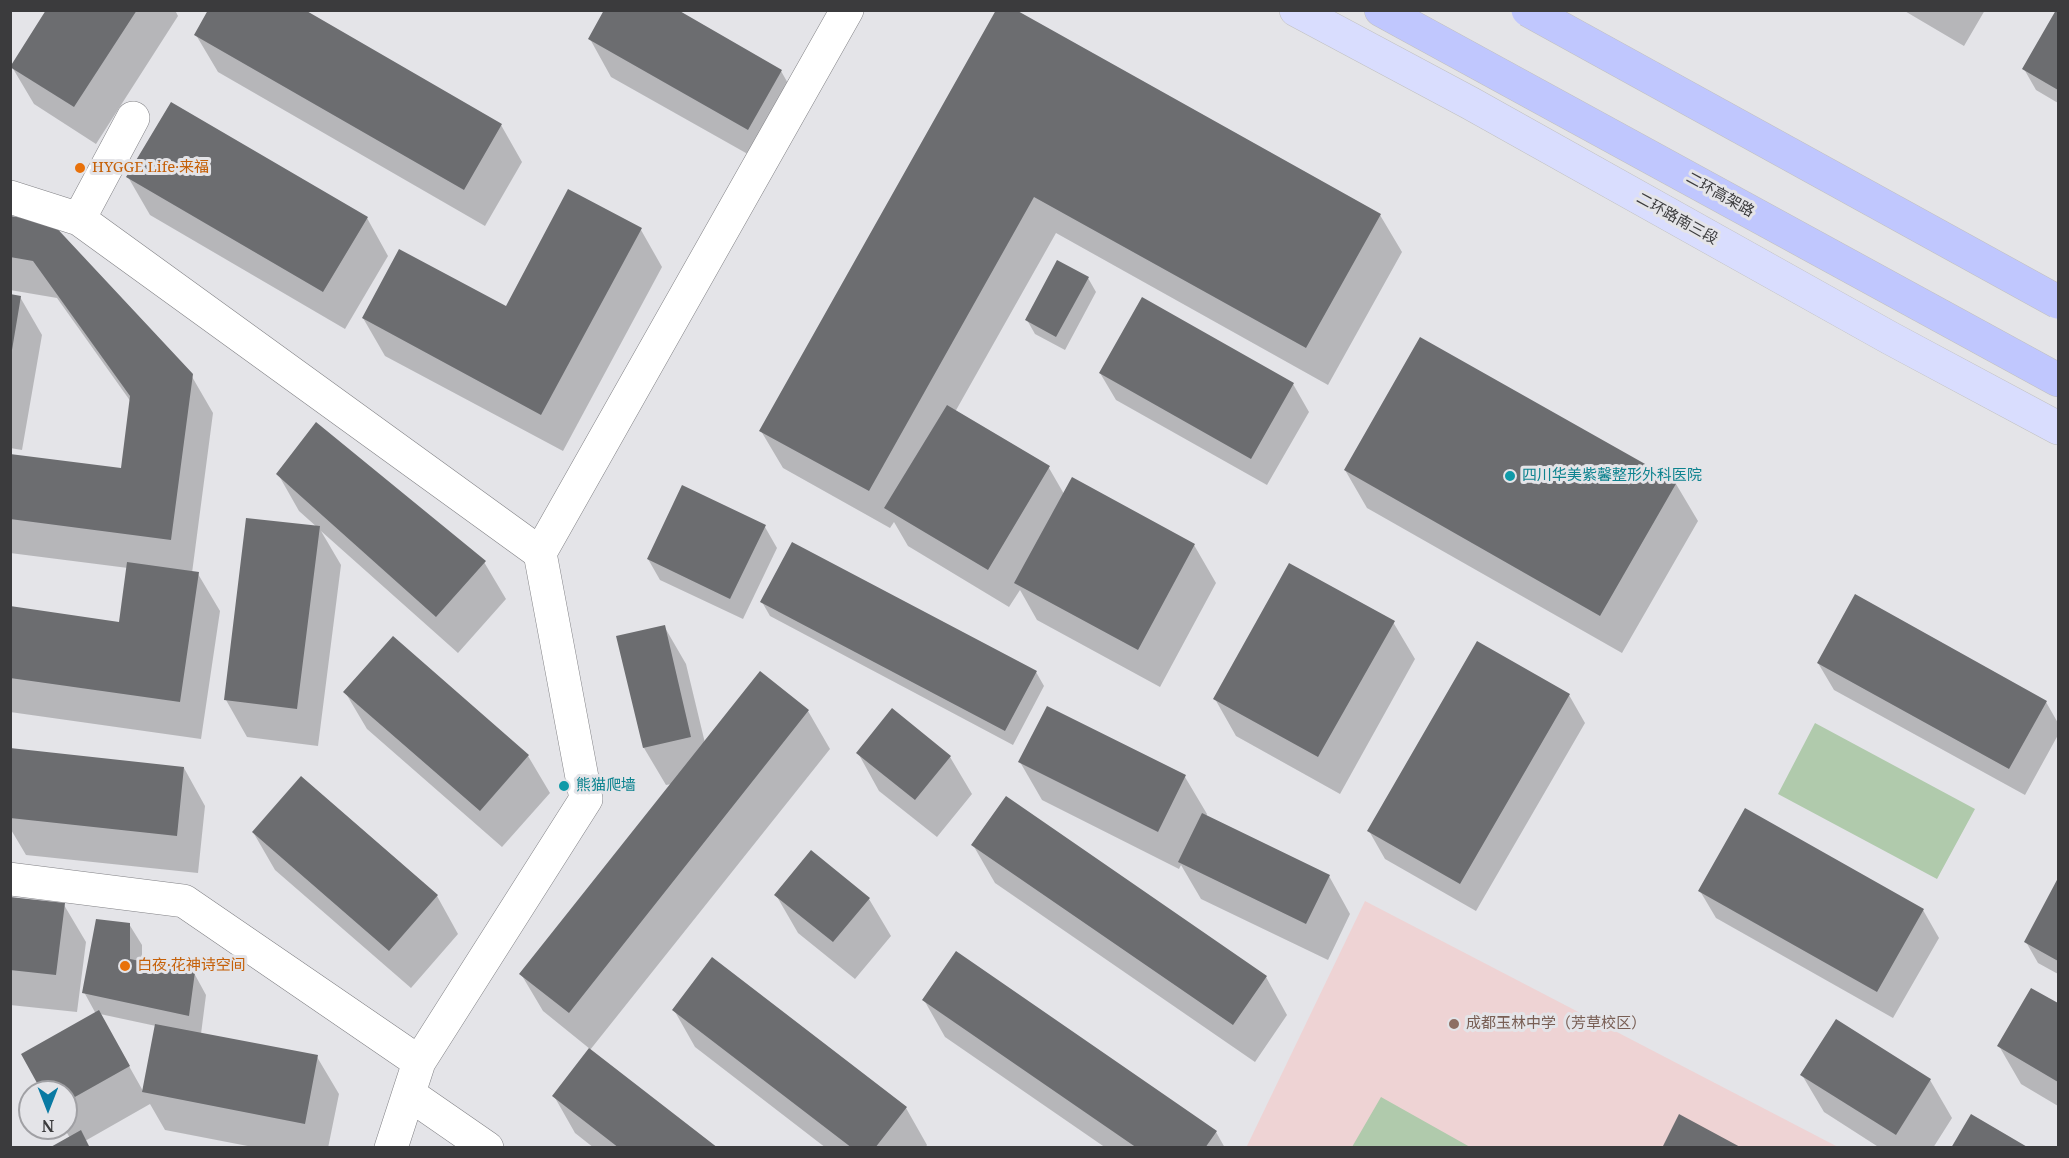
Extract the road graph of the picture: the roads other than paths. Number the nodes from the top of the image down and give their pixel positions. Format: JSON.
{"nodes":[{"id":1,"x":847,"y":10,"type":"edge"},
{"id":2,"x":1296,"y":10,"type":"edge"},
{"id":3,"x":1381,"y":10,"type":"edge"},
{"id":4,"x":1528,"y":10,"type":"edge"},
{"id":5,"x":133,"y":118,"type":"dead end"},
{"id":6,"x":10,"y":197,"type":"edge"},
{"id":7,"x":79,"y":219,"type":"junction"},
{"id":8,"x":2058,"y":302,"type":"edge"},
{"id":9,"x":2058,"y":310,"type":"edge"},
{"id":10,"x":2058,"y":380,"type":"edge"},
{"id":11,"x":2058,"y":428,"type":"edge"},
{"id":12,"x":540,"y":553,"type":"junction"},
{"id":13,"x":10,"y":879,"type":"edge"},
{"id":14,"x":419,"y":1062,"type":"junction"},
{"id":15,"x":409,"y":1094,"type":"junction"},
{"id":16,"x":391,"y":1148,"type":"edge"},
{"id":17,"x":487,"y":1148,"type":"edge"}],
"edges":[{"from":1,"to":12,"type":"street"},
{"from":2,"to":11,"type":"main road","name":"二环路南三段"},
{"from":3,"to":10,"type":"highway","name":"二环高架路"},
{"from":4,"to":8,"type":"highway","bridge":true},
{"from":4,"to":9,"type":"main road"},
{"from":5,"to":7,"type":"street"},
{"from":6,"to":7,"type":"street"},
{"from":7,"to":12,"type":"street"},
{"from":12,"to":14,"type":"street"},
{"from":13,"to":14,"type":"street"},
{"from":14,"to":15,"type":"street"},
{"from":15,"to":16,"type":"street"},
{"from":15,"to":17,"type":"street"}]}
